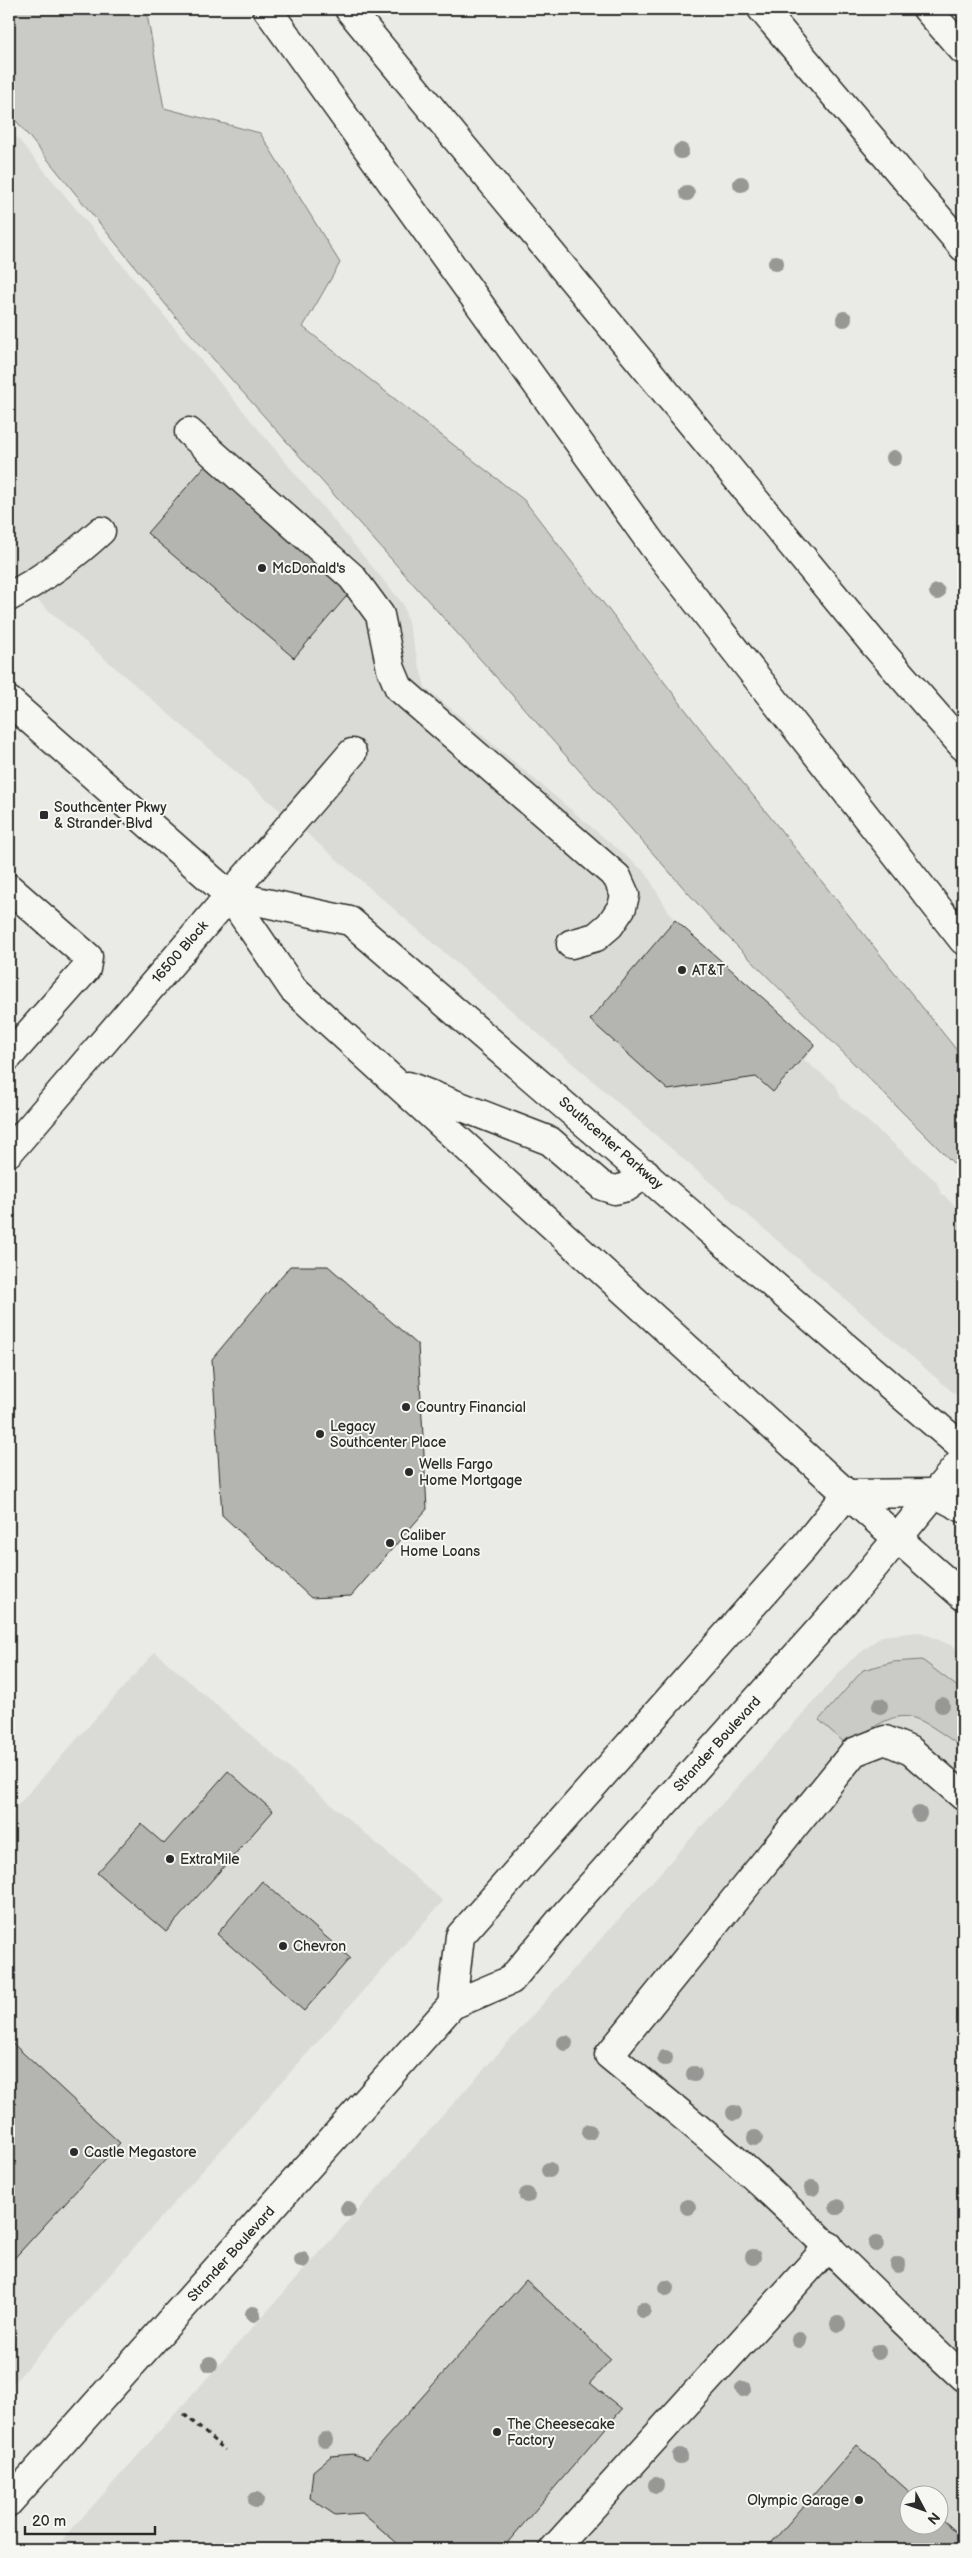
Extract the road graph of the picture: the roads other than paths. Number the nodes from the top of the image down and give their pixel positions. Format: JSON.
{"nodes":[{"id":1,"x":267,"y":9,"type":"edge"},
{"id":2,"x":349,"y":9,"type":"edge"},
{"id":3,"x":762,"y":9,"type":"edge"},
{"id":4,"x":927,"y":9,"type":"edge"},
{"id":5,"x":963,"y":50,"type":"edge"},
{"id":6,"x":963,"y":247,"type":"edge"},
{"id":7,"x":188,"y":432,"type":"dead end"},
{"id":8,"x":101,"y":531,"type":"dead end"},
{"id":9,"x":9,"y":596,"type":"edge"},
{"id":10,"x":9,"y":701,"type":"edge"},
{"id":11,"x":963,"y":746,"type":"edge"},
{"id":12,"x":352,"y":753,"type":"dead end"},
{"id":13,"x":9,"y":888,"type":"edge"},
{"id":14,"x":230,"y":895,"type":"junction"},
{"id":15,"x":963,"y":940,"type":"edge"},
{"id":16,"x":571,"y":944,"type":"dead end"},
{"id":17,"x":9,"y":1056,"type":"edge"},
{"id":18,"x":393,"y":1080,"type":"junction"},
{"id":19,"x":9,"y":1152,"type":"edge"},
{"id":20,"x":646,"y":1173,"type":"junction"},
{"id":21,"x":963,"y":1448,"type":"edge"},
{"id":22,"x":963,"y":1458,"type":"edge"},
{"id":23,"x":934,"y":1493,"type":"junction"},
{"id":24,"x":847,"y":1494,"type":"junction"},
{"id":25,"x":963,"y":1508,"type":"edge"},
{"id":26,"x":963,"y":1525,"type":"edge"},
{"id":27,"x":897,"y":1539,"type":"junction"},
{"id":28,"x":963,"y":1596,"type":"edge"},
{"id":29,"x":963,"y":1796,"type":"edge"},
{"id":30,"x":452,"y":2005,"type":"junction"},
{"id":31,"x":829,"y":2246,"type":"junction"},
{"id":32,"x":963,"y":2377,"type":"edge"},
{"id":33,"x":9,"y":2502,"type":"edge"},
{"id":34,"x":554,"y":2549,"type":"edge"}],
"edges":[{"from":1,"to":15,"type":"main road"},
{"from":2,"to":11,"type":"main road"},
{"from":3,"to":6,"type":"main road"},
{"from":4,"to":5,"type":"main road"},
{"from":7,"to":16,"type":"main road"},
{"from":8,"to":9,"type":"main road"},
{"from":10,"to":14,"type":"main road","name":"Southcenter Parkway"},
{"from":12,"to":14,"type":"main road","name":"16500 Block"},
{"from":13,"to":17,"type":"main road"},
{"from":14,"to":18,"type":"main road","name":"Southcenter Parkway"},
{"from":14,"to":19,"type":"main road","name":"16500 Block"},
{"from":14,"to":20,"type":"main road","name":"Southcenter Parkway"},
{"from":18,"to":20,"type":"main road"},
{"from":18,"to":24,"type":"main road","name":"Southcenter Parkway"},
{"from":20,"to":21,"type":"main road","name":"Southcenter Parkway"},
{"from":22,"to":23,"type":"main road","name":"Strander Boulevard"},
{"from":23,"to":24,"type":"main road"},
{"from":23,"to":25,"type":"main road"},
{"from":23,"to":26,"type":"main road"},
{"from":23,"to":27,"type":"main road","name":"Strander Boulevard"},
{"from":24,"to":27,"type":"main road","name":"Southcenter Parkway"},
{"from":24,"to":30,"type":"main road"},
{"from":27,"to":28,"type":"main road","name":"Southcenter Parkway"},
{"from":27,"to":30,"type":"main road","name":"Strander Boulevard"},
{"from":29,"to":31,"type":"main road"},
{"from":30,"to":33,"type":"main road","name":"Strander Boulevard"},
{"from":31,"to":32,"type":"main road"},
{"from":31,"to":34,"type":"main road"}]}
